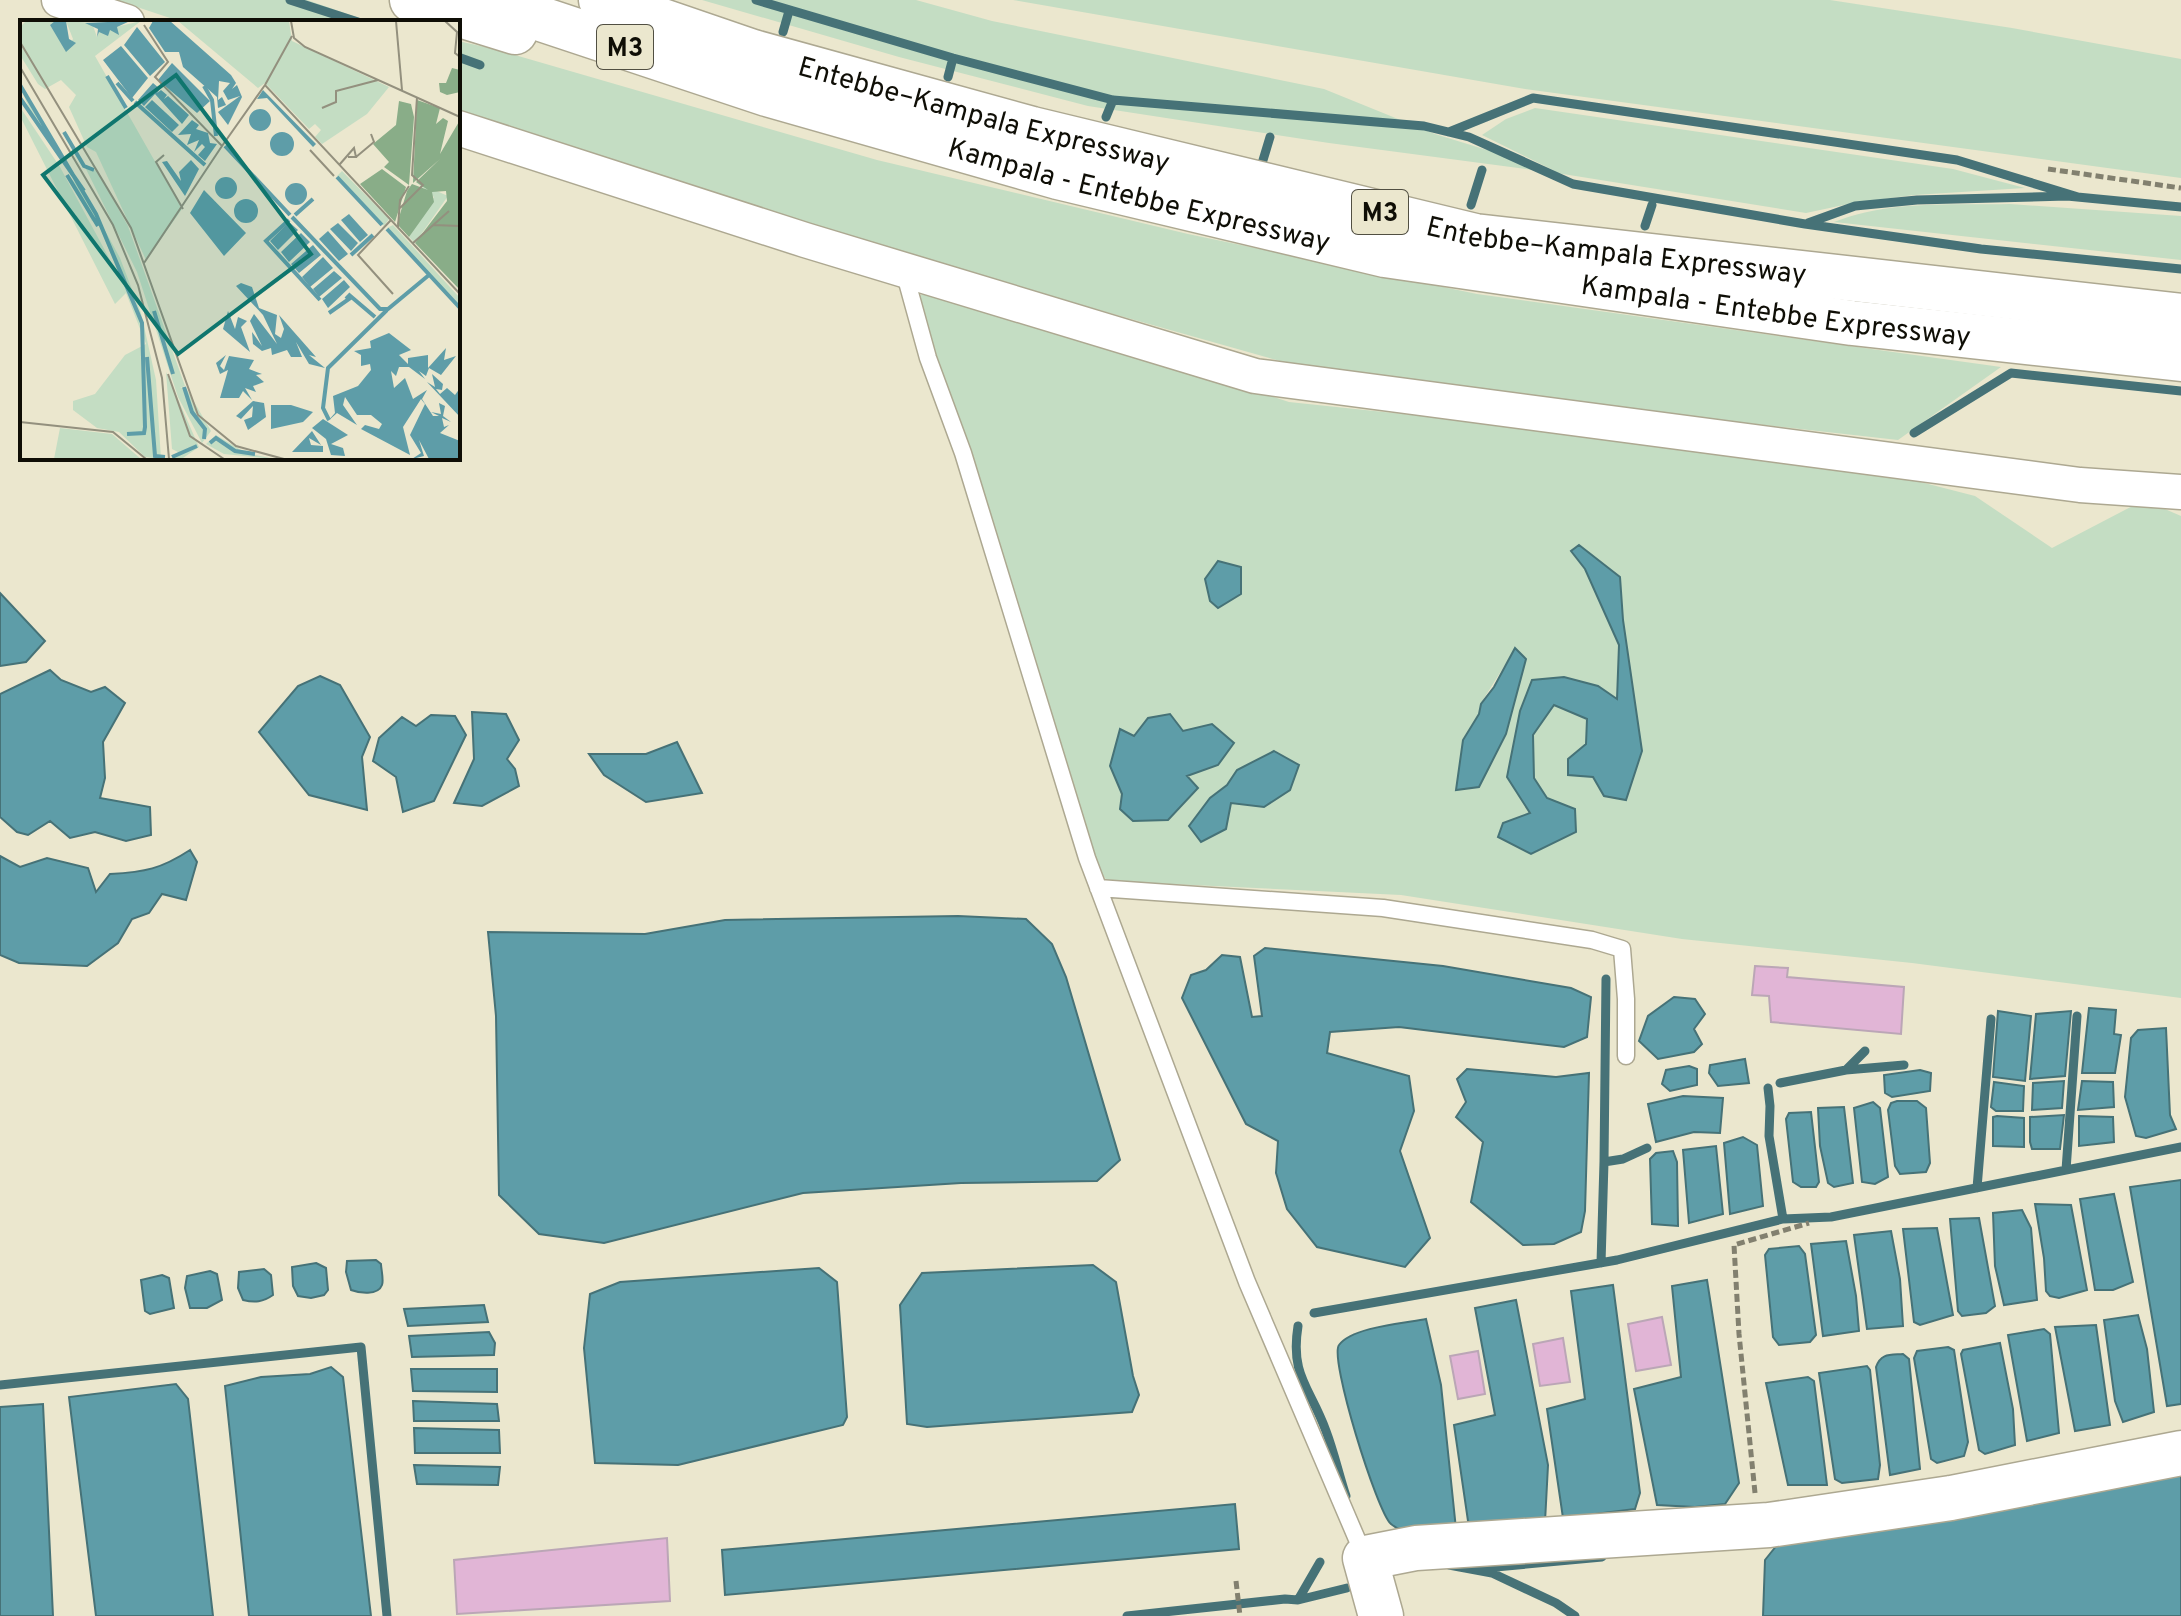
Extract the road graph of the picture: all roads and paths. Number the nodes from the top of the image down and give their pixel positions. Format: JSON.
{"nodes":[{"id":1,"x":412,"y":0,"type":"edge"},
{"id":2,"x":484,"y":0,"type":"edge"},
{"id":3,"x":601,"y":0,"type":"edge"},
{"id":4,"x":71,"y":10,"type":"edge"},
{"id":5,"x":118,"y":20,"type":"edge"},
{"id":6,"x":767,"y":94,"type":"junction"},
{"id":7,"x":460,"y":129,"type":"edge"},
{"id":8,"x":2048,"y":169,"type":"dead end"},
{"id":9,"x":2181,"y":188,"type":"edge"},
{"id":10,"x":903,"y":270,"type":"junction"},
{"id":11,"x":2181,"y":316,"type":"edge"},
{"id":12,"x":2181,"y":359,"type":"edge"},
{"id":13,"x":2181,"y":492,"type":"edge"},
{"id":14,"x":1098,"y":888,"type":"junction"},
{"id":15,"x":1626,"y":1056,"type":"dead end"},
{"id":16,"x":1809,"y":1223,"type":"dead end"},
{"id":17,"x":2181,"y":1453,"type":"edge"},
{"id":18,"x":1758,"y":1526,"type":"junction"},
{"id":19,"x":1365,"y":1558,"type":"junction"},
{"id":20,"x":1236,"y":1581,"type":"dead end"},
{"id":21,"x":1240,"y":1616,"type":"edge"},
{"id":22,"x":1381,"y":1616,"type":"edge"}],
"edges":[{"from":1,"to":6,"type":"main road"},
{"from":2,"to":6,"type":"main road","number":"M3"},
{"from":3,"to":11,"type":"main road","name":"Entebbe–Kampala Expressway","number":"M3"},
{"from":4,"to":5,"type":"street"},
{"from":6,"to":12,"type":"main road","name":"Kampala - Entebbe Expressway","number":"M3"},
{"from":7,"to":10,"type":"street"},
{"from":8,"to":9,"type":"path"},
{"from":10,"to":13,"type":"street"},
{"from":10,"to":14,"type":"lane"},
{"from":14,"to":15,"type":"lane"},
{"from":14,"to":19,"type":"lane"},
{"from":16,"to":18,"type":"path"},
{"from":17,"to":18,"type":"main road"},
{"from":18,"to":19,"type":"main road"},
{"from":19,"to":22,"type":"main road"},
{"from":20,"to":21,"type":"path"}]}
